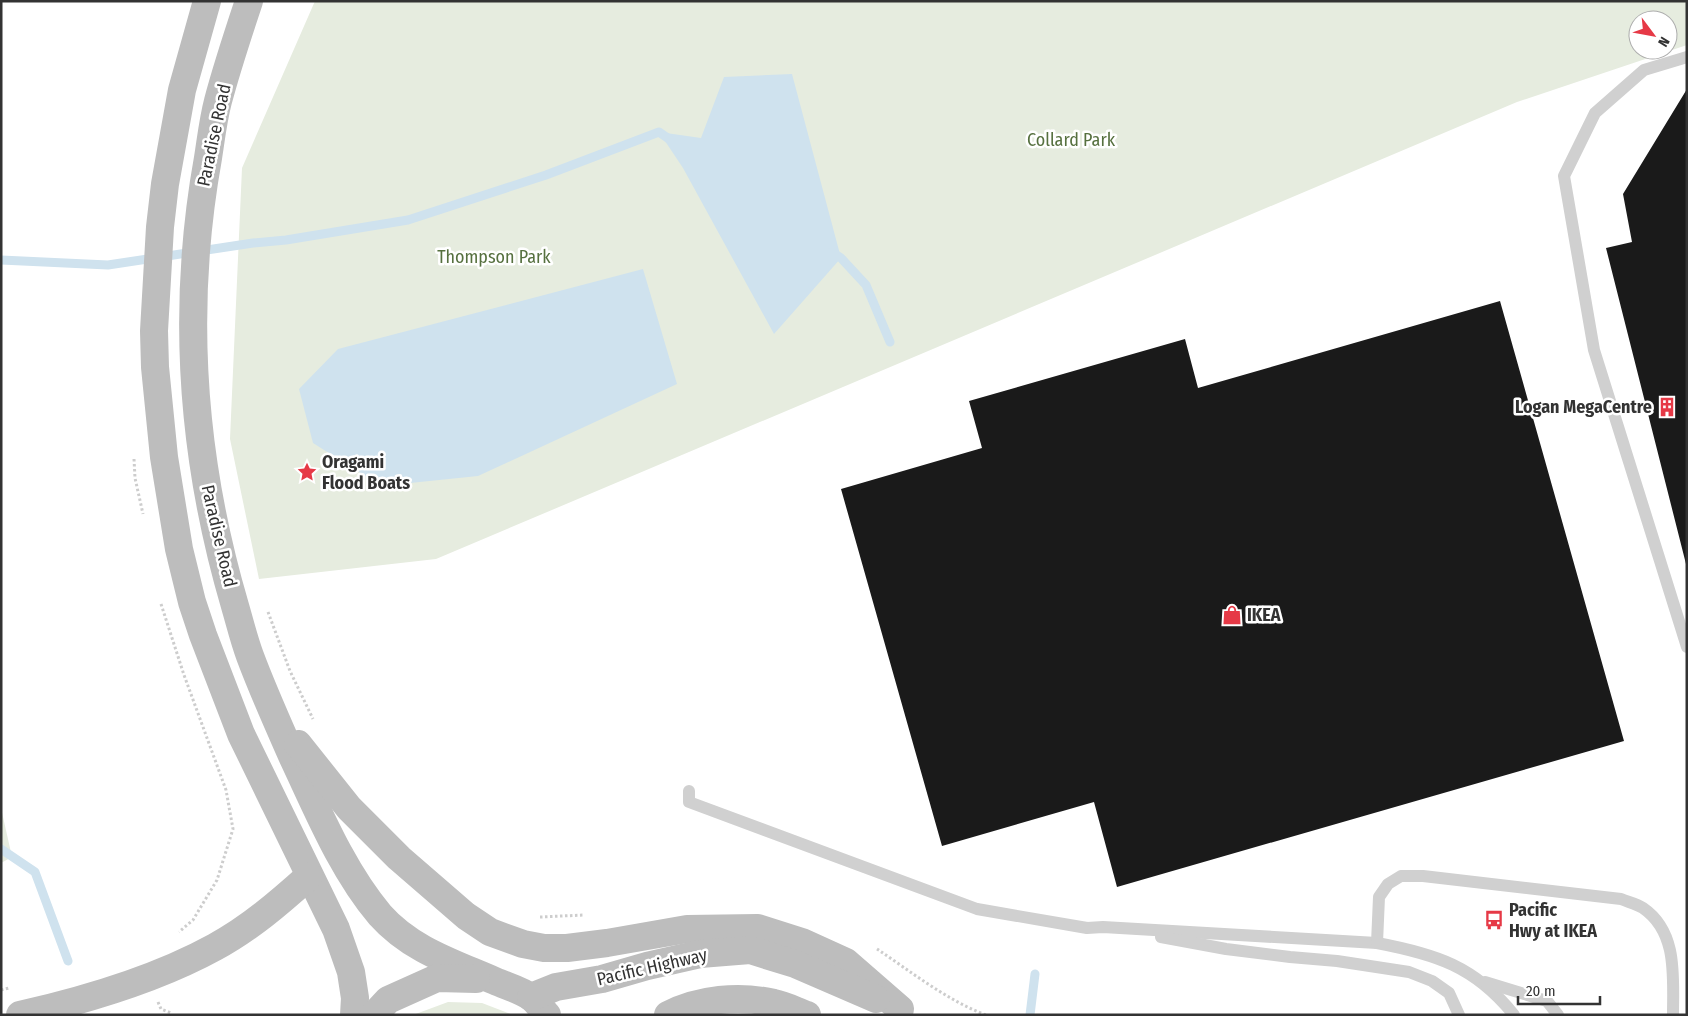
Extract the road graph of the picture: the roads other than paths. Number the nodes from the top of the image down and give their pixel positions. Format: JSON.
{"nodes":[{"id":1,"x":207,"y":1,"type":"edge"},
{"id":2,"x":250,"y":1,"type":"edge"},
{"id":3,"x":1687,"y":57,"type":"edge"},
{"id":4,"x":1687,"y":647,"type":"edge"},
{"id":5,"x":274,"y":714,"type":"junction"},
{"id":6,"x":689,"y":790,"type":"dead end"},
{"id":7,"x":309,"y":876,"type":"junction"},
{"id":8,"x":1103,"y":927,"type":"junction"},
{"id":9,"x":1377,"y":943,"type":"junction"},
{"id":10,"x":490,"y":979,"type":"junction"},
{"id":11,"x":1480,"y":980,"type":"junction"},
{"id":12,"x":539,"y":1006,"type":"edge"},
{"id":13,"x":906,"y":1012,"type":"edge"},
{"id":14,"x":20,"y":1015,"type":"edge"},
{"id":15,"x":354,"y":1015,"type":"edge"},
{"id":16,"x":374,"y":1015,"type":"edge"},
{"id":17,"x":668,"y":1015,"type":"edge"},
{"id":18,"x":807,"y":1015,"type":"edge"},
{"id":19,"x":1459,"y":1015,"type":"edge"},
{"id":20,"x":1514,"y":1015,"type":"edge"},
{"id":21,"x":1558,"y":1015,"type":"edge"},
{"id":22,"x":1673,"y":1015,"type":"edge"}],
"edges":[{"from":1,"to":7,"type":"main road"},
{"from":2,"to":5,"type":"main road","name":"Paradise Road"},
{"from":3,"to":4,"type":"lane"},
{"from":5,"to":10,"type":"main road","name":"Paradise Road"},
{"from":5,"to":13,"type":"main road"},
{"from":6,"to":8,"type":"lane"},
{"from":7,"to":14,"type":"main road"},
{"from":7,"to":15,"type":"main road"},
{"from":8,"to":9,"type":"lane"},
{"from":8,"to":19,"type":"lane"},
{"from":9,"to":11,"type":"lane"},
{"from":9,"to":22,"type":"lane"},
{"from":10,"to":12,"type":"main road","name":"Paradise Road"},
{"from":10,"to":16,"type":"main road"},
{"from":11,"to":20,"type":"lane"},
{"from":11,"to":21,"type":"lane"},
{"from":12,"to":13,"type":"main road","name":"Pacific Highway"},
{"from":17,"to":18,"type":"main road"}]}
